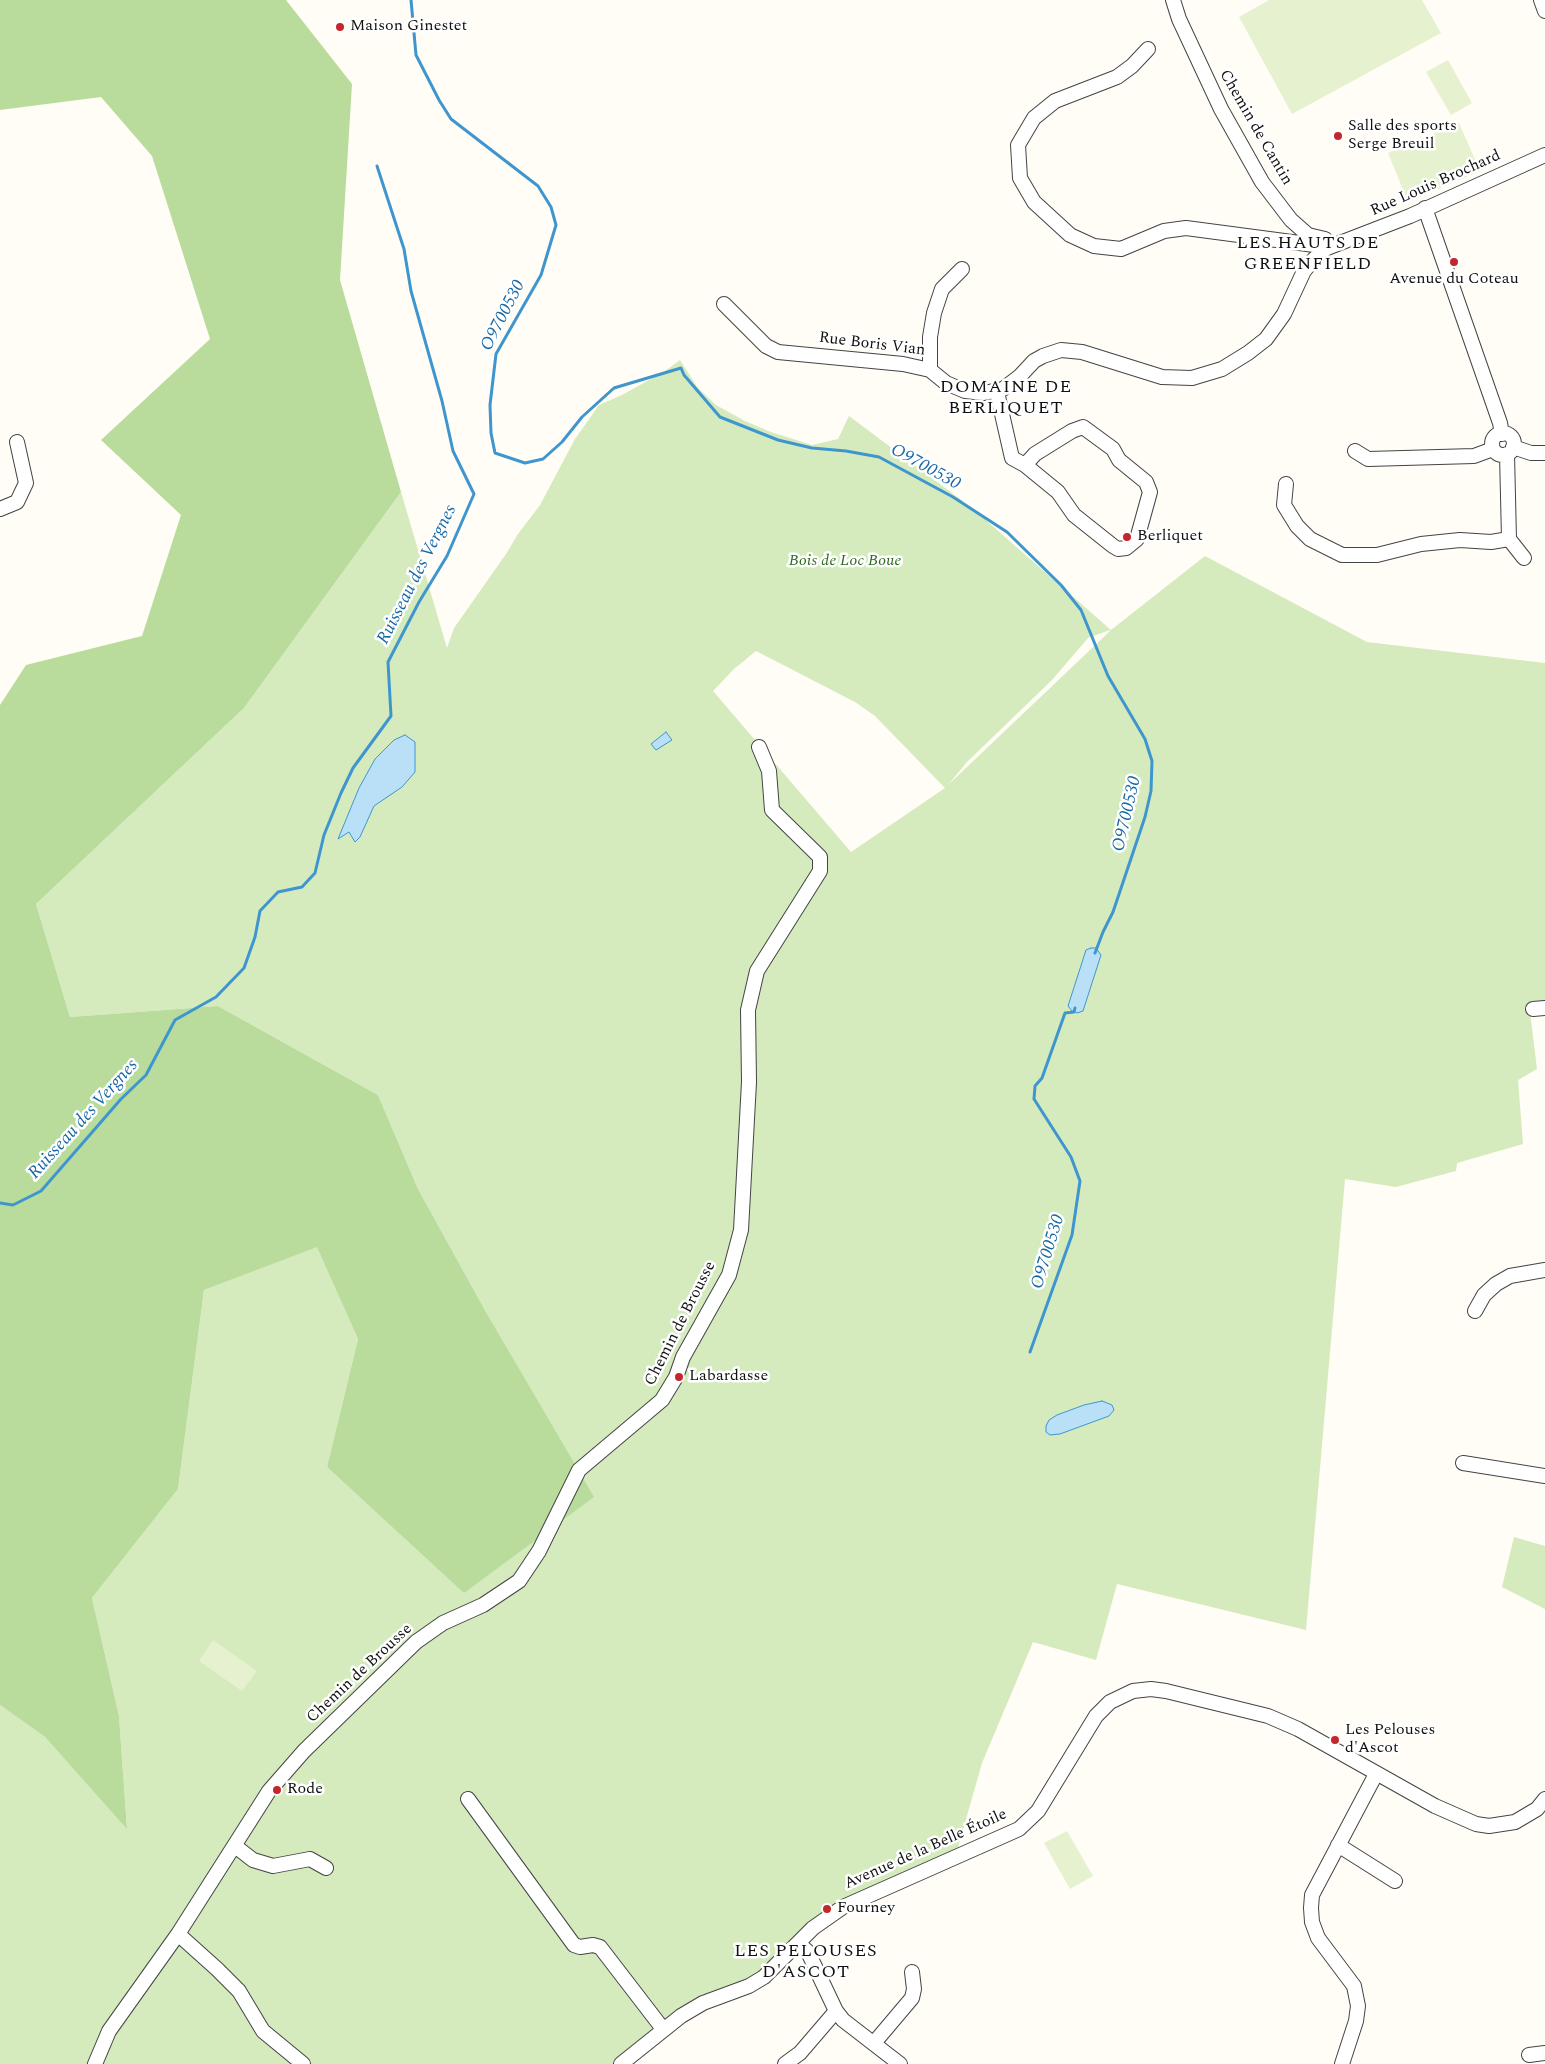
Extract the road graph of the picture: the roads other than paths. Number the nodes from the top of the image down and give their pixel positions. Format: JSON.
{"nodes":[{"id":1,"x":1173,"y":0,"type":"edge"},
{"id":2,"x":1541,"y":0,"type":"edge"},
{"id":3,"x":1545,"y":11,"type":"edge"},
{"id":4,"x":1148,"y":50,"type":"dead end"},
{"id":5,"x":1545,"y":155,"type":"edge"},
{"id":6,"x":1425,"y":208,"type":"junction"},
{"id":7,"x":1340,"y":244,"type":"junction"},
{"id":8,"x":962,"y":269,"type":"dead end"},
{"id":9,"x":724,"y":304,"type":"dead end"},
{"id":10,"x":930,"y":370,"type":"junction"},
{"id":11,"x":997,"y":392,"type":"junction"},
{"id":12,"x":1502,"y":434,"type":"junction"},
{"id":13,"x":18,"y":442,"type":"dead end"},
{"id":14,"x":1493,"y":449,"type":"junction"},
{"id":15,"x":1355,"y":450,"type":"dead end"},
{"id":16,"x":1510,"y":451,"type":"junction"},
{"id":17,"x":1545,"y":453,"type":"edge"},
{"id":18,"x":1025,"y":466,"type":"junction"},
{"id":19,"x":1286,"y":484,"type":"dead end"},
{"id":20,"x":0,"y":509,"type":"edge"},
{"id":21,"x":1509,"y":538,"type":"junction"},
{"id":22,"x":1524,"y":558,"type":"dead end"},
{"id":23,"x":759,"y":747,"type":"dead end"},
{"id":24,"x":1545,"y":1270,"type":"edge"},
{"id":25,"x":1475,"y":1311,"type":"dead end"},
{"id":26,"x":1463,"y":1464,"type":"dead end"},
{"id":27,"x":1545,"y":1476,"type":"edge"},
{"id":28,"x":1376,"y":1774,"type":"junction"},
{"id":29,"x":1545,"y":1799,"type":"edge"},
{"id":30,"x":469,"y":1806,"type":"dead end"},
{"id":31,"x":1338,"y":1845,"type":"junction"},
{"id":32,"x":235,"y":1846,"type":"junction"},
{"id":33,"x":326,"y":1868,"type":"dead end"},
{"id":34,"x":1395,"y":1881,"type":"dead end"},
{"id":35,"x":178,"y":1934,"type":"junction"},
{"id":36,"x":798,"y":1943,"type":"junction"},
{"id":37,"x":912,"y":1972,"type":"dead end"},
{"id":38,"x":836,"y":2011,"type":"junction"},
{"id":39,"x":663,"y":2029,"type":"junction"},
{"id":40,"x":874,"y":2043,"type":"junction"},
{"id":41,"x":1545,"y":2053,"type":"edge"},
{"id":42,"x":1529,"y":2055,"type":"dead end"},
{"id":43,"x":95,"y":2064,"type":"edge"},
{"id":44,"x":303,"y":2064,"type":"edge"},
{"id":45,"x":620,"y":2064,"type":"edge"},
{"id":46,"x":785,"y":2064,"type":"edge"},
{"id":47,"x":900,"y":2064,"type":"edge"},
{"id":48,"x":1342,"y":2064,"type":"edge"}],
"edges":[{"from":1,"to":7,"type":"street","name":"Chemin de Cantin"},
{"from":2,"to":3,"type":"street"},
{"from":4,"to":7,"type":"street"},
{"from":5,"to":6,"type":"street","name":"Rue Louis Brochard"},
{"from":6,"to":7,"type":"street","name":"Rue Louis Brochard"},
{"from":6,"to":12,"type":"street"},
{"from":7,"to":11,"type":"street"},
{"from":8,"to":10,"type":"street"},
{"from":9,"to":10,"type":"street","name":"Rue Boris Vian"},
{"from":10,"to":11,"type":"street","name":"Rue Boris Vian"},
{"from":11,"to":18,"type":"street"},
{"from":12,"to":14,"type":"street"},
{"from":12,"to":16,"type":"street"},
{"from":13,"to":20,"type":"street"},
{"from":14,"to":15,"type":"street"},
{"from":14,"to":16,"type":"street"},
{"from":16,"to":17,"type":"street"},
{"from":16,"to":21,"type":"street"},
{"from":18,"to":18,"type":"street"},
{"from":19,"to":21,"type":"street"},
{"from":21,"to":22,"type":"street"},
{"from":23,"to":32,"type":"street","name":"Chemin de Brousse"},
{"from":24,"to":25,"type":"street"},
{"from":26,"to":27,"type":"street"},
{"from":28,"to":29,"type":"street","name":"Avenue de la Belle Étoile"},
{"from":28,"to":31,"type":"street"},
{"from":28,"to":36,"type":"street","name":"Avenue de la Belle Étoile"},
{"from":30,"to":39,"type":"street"},
{"from":31,"to":34,"type":"street"},
{"from":31,"to":48,"type":"street"},
{"from":32,"to":33,"type":"street"},
{"from":32,"to":35,"type":"street","name":"Chemin de Brousse"},
{"from":35,"to":43,"type":"street","name":"Chemin de Brousse"},
{"from":35,"to":44,"type":"street"},
{"from":36,"to":38,"type":"street"},
{"from":36,"to":39,"type":"street","name":"Avenue de la Belle Étoile"},
{"from":37,"to":40,"type":"street"},
{"from":38,"to":40,"type":"street"},
{"from":38,"to":46,"type":"street"},
{"from":39,"to":45,"type":"street","name":"Avenue de la Belle Étoile"},
{"from":40,"to":47,"type":"street"},
{"from":41,"to":42,"type":"street"}]}
